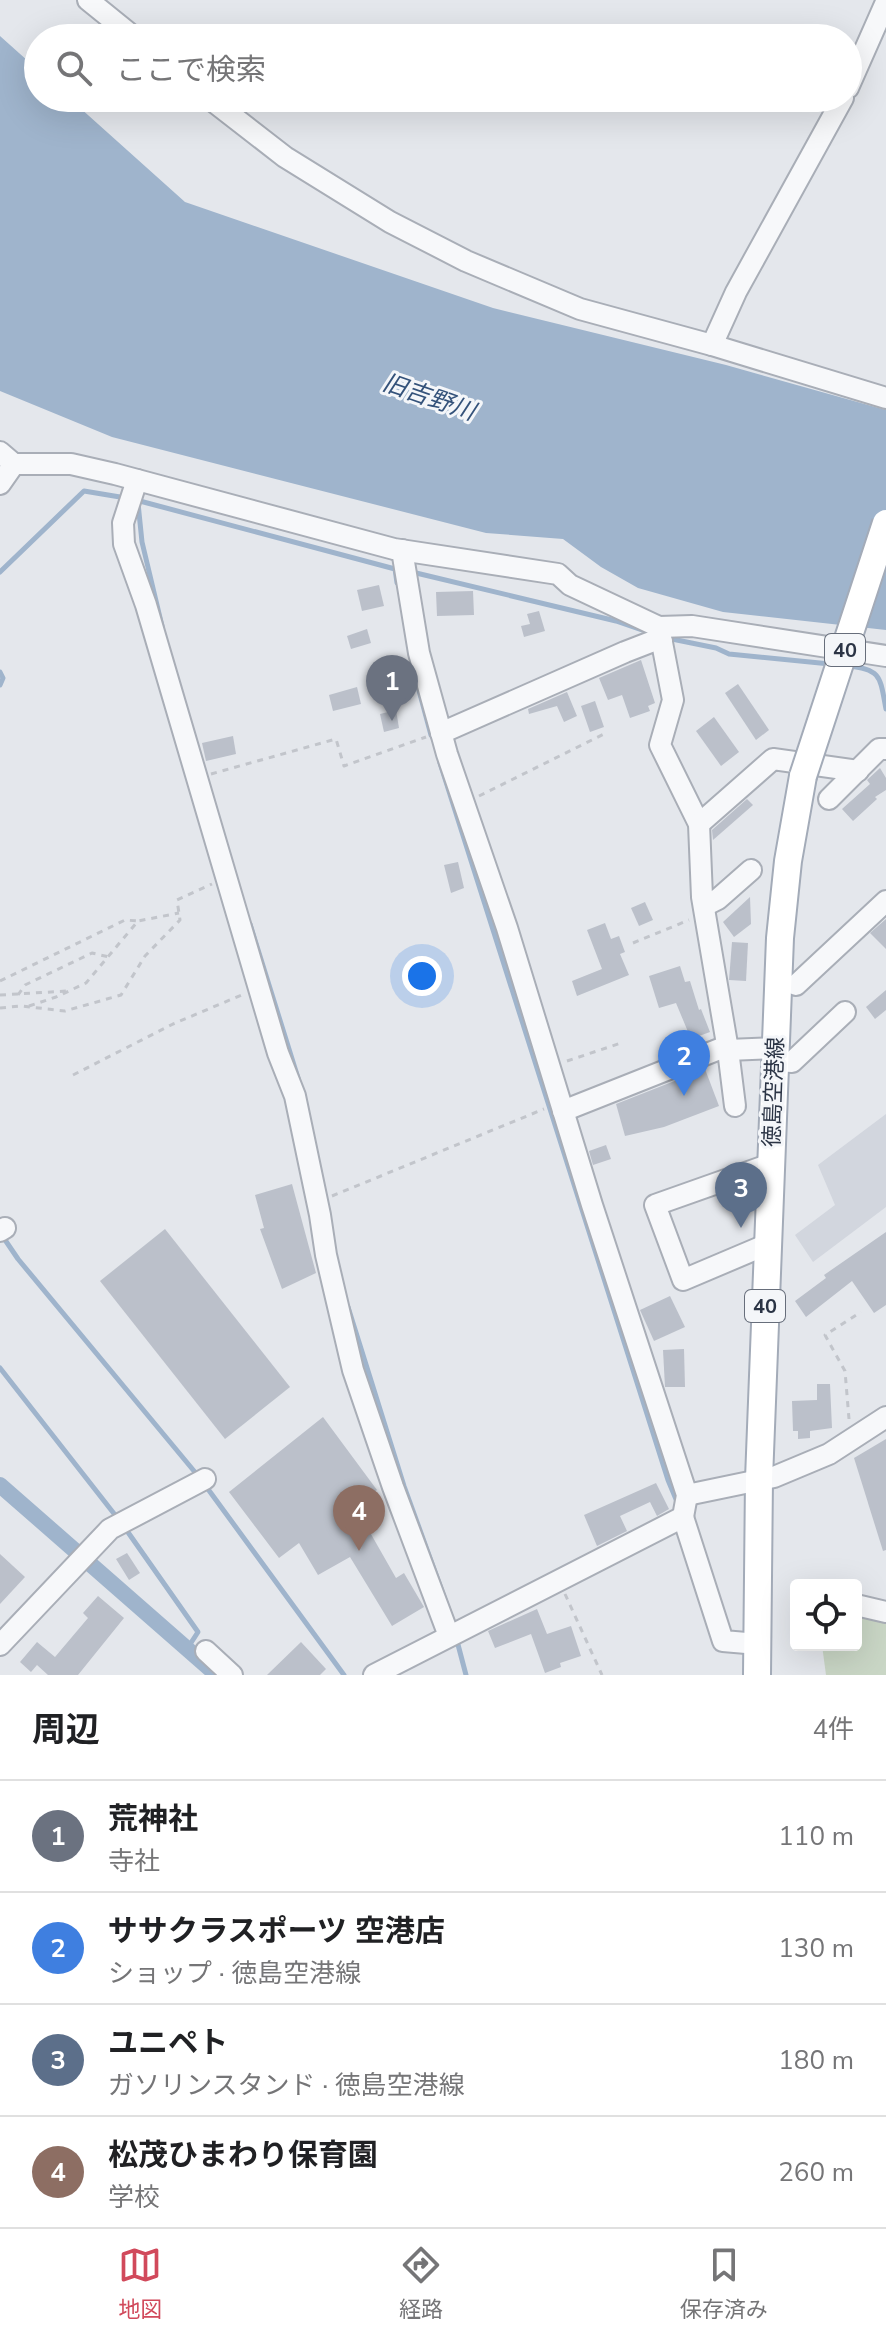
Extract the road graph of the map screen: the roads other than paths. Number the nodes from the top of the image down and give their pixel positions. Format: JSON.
{"nodes":[{"id":1,"x":88,"y":0,"type":"edge"},
{"id":2,"x":880,"y":7,"type":"edge"},
{"id":3,"x":118,"y":24,"type":"edge"},
{"id":4,"x":862,"y":53,"type":"edge"},
{"id":5,"x":227,"y":112,"type":"edge"},
{"id":6,"x":835,"y":112,"type":"edge"},
{"id":7,"x":712,"y":345,"type":"junction"},
{"id":8,"x":886,"y":398,"type":"edge"},
{"id":9,"x":7,"y":458,"type":"edge"},
{"id":10,"x":137,"y":480,"type":"junction"},
{"id":11,"x":0,"y":484,"type":"edge"},
{"id":12,"x":886,"y":523,"type":"edge"},
{"id":13,"x":402,"y":550,"type":"junction"},
{"id":14,"x":661,"y":634,"type":"junction"},
{"id":15,"x":886,"y":656,"type":"edge"},
{"id":16,"x":434,"y":735,"type":"junction"},
{"id":17,"x":886,"y":749,"type":"edge"},
{"id":18,"x":858,"y":771,"type":"junction"},
{"id":19,"x":829,"y":799,"type":"dead end"},
{"id":20,"x":699,"y":824,"type":"junction"},
{"id":21,"x":751,"y":870,"type":"dead end"},
{"id":22,"x":886,"y":901,"type":"edge"},
{"id":23,"x":709,"y":906,"type":"junction"},
{"id":24,"x":796,"y":985,"type":"dead end"},
{"id":25,"x":845,"y":1012,"type":"dead end"},
{"id":26,"x":727,"y":1048,"type":"junction"},
{"id":27,"x":775,"y":1054,"type":"junction"},
{"id":28,"x":735,"y":1106,"type":"dead end"},
{"id":29,"x":561,"y":1107,"type":"junction"},
{"id":30,"x":771,"y":1164,"type":"junction"},
{"id":31,"x":768,"y":1244,"type":"junction"},
{"id":32,"x":886,"y":1417,"type":"edge"},
{"id":33,"x":205,"y":1479,"type":"dead end"},
{"id":34,"x":759,"y":1479,"type":"junction"},
{"id":35,"x":687,"y":1495,"type":"junction"},
{"id":36,"x":683,"y":1517,"type":"junction"},
{"id":37,"x":862,"y":1606,"type":"edge"},
{"id":38,"x":886,"y":1612,"type":"edge"},
{"id":39,"x":449,"y":1636,"type":"junction"},
{"id":40,"x":758,"y":1644,"type":"junction"},
{"id":41,"x":0,"y":1645,"type":"edge"},
{"id":42,"x":206,"y":1651,"type":"dead end"},
{"id":43,"x":232,"y":1675,"type":"edge"},
{"id":44,"x":374,"y":1675,"type":"edge"},
{"id":45,"x":757,"y":1675,"type":"edge"}],
"edges":[{"from":1,"to":3,"type":"street"},
{"from":2,"to":4,"type":"street"},
{"from":5,"to":7,"type":"street"},
{"from":6,"to":7,"type":"street"},
{"from":7,"to":8,"type":"street"},
{"from":9,"to":10,"type":"street"},
{"from":9,"to":11,"type":"street"},
{"from":10,"to":13,"type":"street"},
{"from":10,"to":39,"type":"street"},
{"from":12,"to":27,"type":"main road","name":"徳島空港線","number":"40","bridge":true},
{"from":13,"to":14,"type":"street"},
{"from":13,"to":16,"type":"street"},
{"from":14,"to":15,"type":"street"},
{"from":14,"to":16,"type":"street"},
{"from":14,"to":20,"type":"street"},
{"from":16,"to":29,"type":"street"},
{"from":17,"to":18,"type":"street"},
{"from":18,"to":19,"type":"street"},
{"from":18,"to":20,"type":"street"},
{"from":20,"to":23,"type":"street"},
{"from":21,"to":23,"type":"street"},
{"from":22,"to":24,"type":"street"},
{"from":23,"to":26,"type":"street"},
{"from":25,"to":27,"type":"street"},
{"from":26,"to":27,"type":"street"},
{"from":26,"to":28,"type":"street"},
{"from":26,"to":29,"type":"street"},
{"from":27,"to":30,"type":"main road","name":"徳島空港線","number":"40"},
{"from":29,"to":35,"type":"street"},
{"from":30,"to":31,"type":"main road","name":"徳島空港線","number":"40"},
{"from":30,"to":31,"type":"street"},
{"from":31,"to":34,"type":"main road","name":"徳島空港線","number":"40"},
{"from":32,"to":34,"type":"street"},
{"from":33,"to":41,"type":"street"},
{"from":34,"to":35,"type":"street"},
{"from":34,"to":40,"type":"main road","name":"徳島空港線","number":"40"},
{"from":35,"to":36,"type":"street"},
{"from":36,"to":39,"type":"street"},
{"from":36,"to":40,"type":"street"},
{"from":37,"to":38,"type":"street"},
{"from":39,"to":44,"type":"street"},
{"from":40,"to":45,"type":"main road","name":"徳島空港線","number":"40"},
{"from":42,"to":43,"type":"street"}]}
